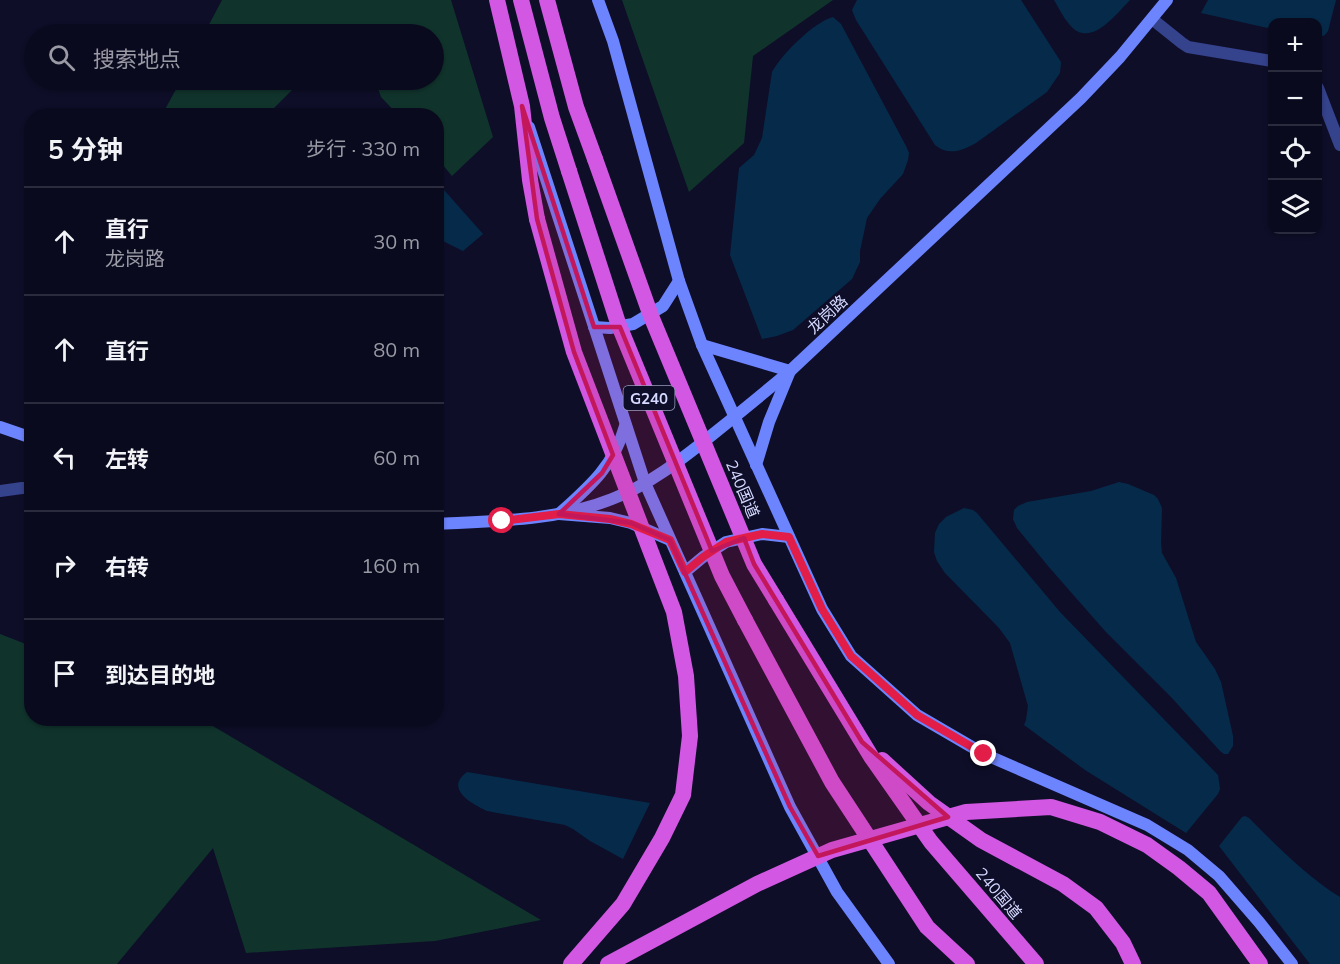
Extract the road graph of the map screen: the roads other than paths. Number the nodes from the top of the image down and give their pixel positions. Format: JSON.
{"nodes":[{"id":1,"x":497,"y":0,"type":"edge"},
{"id":2,"x":521,"y":0,"type":"edge"},
{"id":3,"x":547,"y":0,"type":"edge"},
{"id":4,"x":598,"y":0,"type":"edge"},
{"id":5,"x":1167,"y":0,"type":"edge"},
{"id":6,"x":1152,"y":19,"type":"junction"},
{"id":7,"x":1268,"y":60,"type":"edge"},
{"id":8,"x":1322,"y":100,"type":"edge"},
{"id":9,"x":522,"y":106,"type":"junction"},
{"id":10,"x":1340,"y":145,"type":"edge"},
{"id":11,"x":679,"y":280,"type":"junction"},
{"id":12,"x":594,"y":327,"type":"junction"},
{"id":13,"x":702,"y":345,"type":"junction"},
{"id":14,"x":790,"y":371,"type":"junction"},
{"id":15,"x":735,"y":417,"type":"junction"},
{"id":16,"x":626,"y":424,"type":"junction"},
{"id":17,"x":0,"y":427,"type":"edge"},
{"id":18,"x":24,"y":435,"type":"edge"},
{"id":19,"x":756,"y":465,"type":"junction"},
{"id":20,"x":645,"y":483,"type":"junction"},
{"id":21,"x":24,"y":488,"type":"edge"},
{"id":22,"x":0,"y":491,"type":"edge"},
{"id":23,"x":559,"y":514,"type":"junction"},
{"id":24,"x":444,"y":524,"type":"edge"},
{"id":25,"x":789,"y":537,"type":"junction"},
{"id":26,"x":670,"y":540,"type":"junction"},
{"id":27,"x":685,"y":572,"type":"junction"},
{"id":28,"x":862,"y":742,"type":"junction"},
{"id":29,"x":571,"y":964,"type":"edge"},
{"id":30,"x":608,"y":964,"type":"edge"},
{"id":31,"x":889,"y":964,"type":"edge"},
{"id":32,"x":967,"y":964,"type":"edge"},
{"id":33,"x":1036,"y":964,"type":"edge"},
{"id":34,"x":1133,"y":964,"type":"edge"},
{"id":35,"x":1260,"y":964,"type":"edge"},
{"id":36,"x":1292,"y":964,"type":"edge"}],
"edges":[{"from":1,"to":9,"type":"highway"},
{"from":2,"to":32,"type":"highway","number":"G240","bridge":true},
{"from":3,"to":28,"type":"highway","name":"240国道","number":"G240","bridge":true},
{"from":4,"to":11,"type":"main road"},
{"from":5,"to":6,"type":"main road","name":"龙岗路"},
{"from":6,"to":7,"type":"street"},
{"from":6,"to":14,"type":"main road","name":"龙岗路"},
{"from":8,"to":10,"type":"street"},
{"from":9,"to":12,"type":"main road"},
{"from":9,"to":29,"type":"highway","bridge":true},
{"from":11,"to":12,"type":"main road"},
{"from":11,"to":13,"type":"main road"},
{"from":12,"to":16,"type":"main road"},
{"from":13,"to":14,"type":"main road"},
{"from":13,"to":15,"type":"main road"},
{"from":14,"to":15,"type":"main road","name":"龙岗路"},
{"from":14,"to":19,"type":"main road"},
{"from":15,"to":19,"type":"main road"},
{"from":15,"to":20,"type":"main road","name":"龙岗路"},
{"from":16,"to":20,"type":"main road"},
{"from":16,"to":23,"type":"main road"},
{"from":17,"to":18,"type":"main road"},
{"from":19,"to":25,"type":"main road"},
{"from":20,"to":23,"type":"main road","name":"龙岗路"},
{"from":20,"to":26,"type":"main road"},
{"from":21,"to":22,"type":"street"},
{"from":23,"to":24,"type":"main road","name":"龙岗路"},
{"from":23,"to":26,"type":"main road"},
{"from":25,"to":27,"type":"main road"},
{"from":25,"to":36,"type":"main road"},
{"from":26,"to":27,"type":"main road"},
{"from":27,"to":31,"type":"main road"},
{"from":28,"to":33,"type":"highway","name":"240国道","number":"G240"},
{"from":28,"to":34,"type":"highway"},
{"from":30,"to":35,"type":"highway","bridge":true}]}
